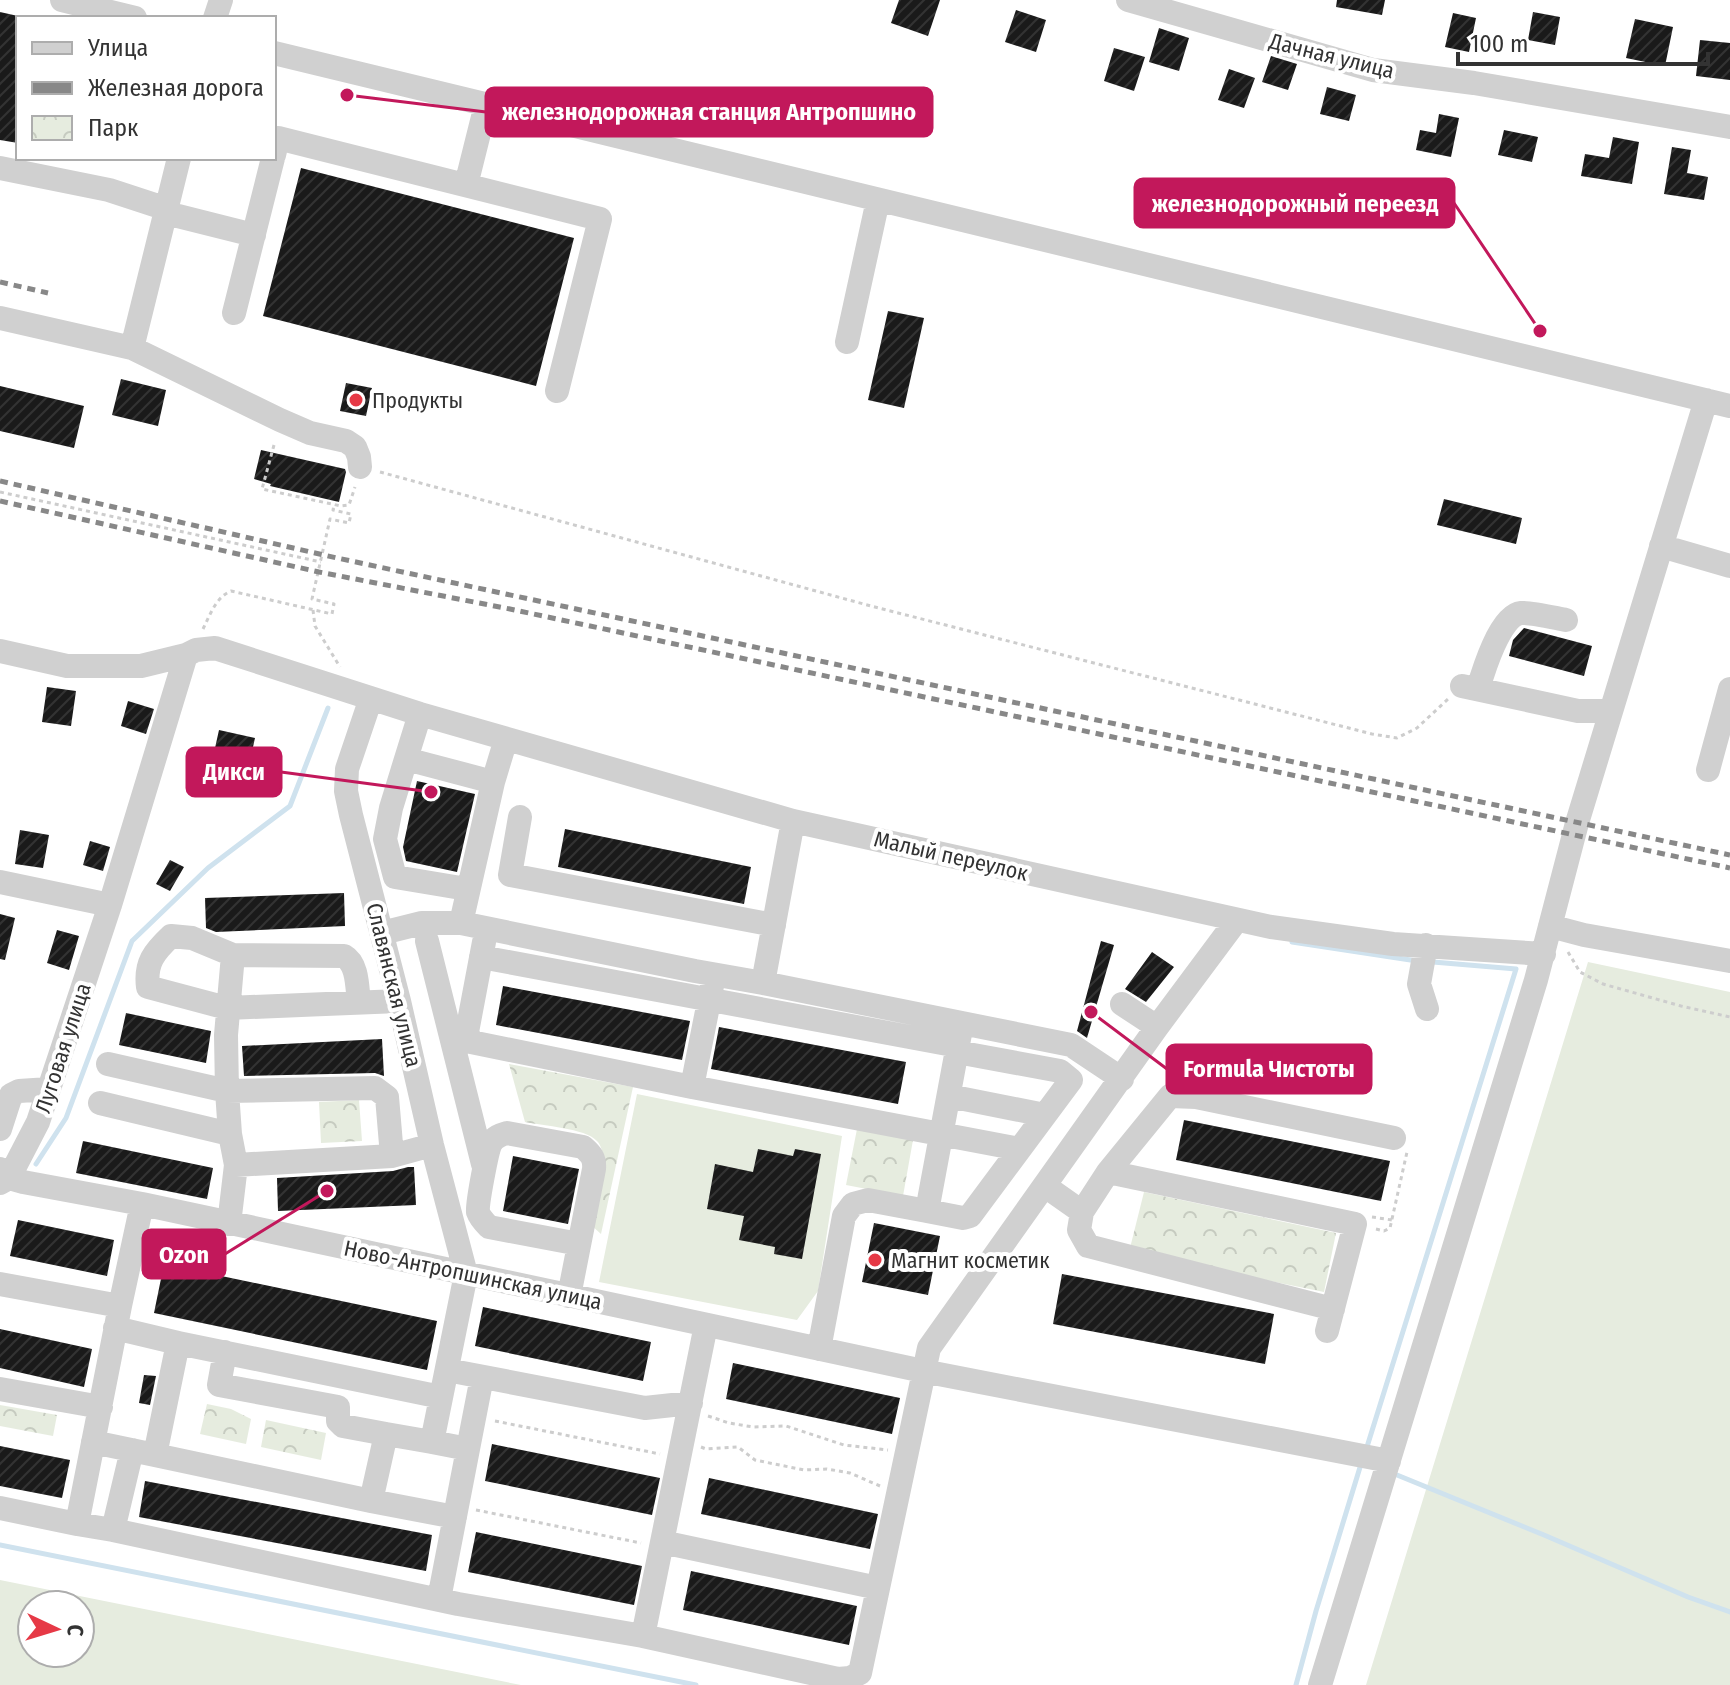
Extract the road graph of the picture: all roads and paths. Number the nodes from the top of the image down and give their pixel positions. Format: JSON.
{"nodes":[{"id":1,"x":62,"y":0,"type":"edge"},
{"id":2,"x":1128,"y":0,"type":"edge"},
{"id":3,"x":127,"y":16,"type":"edge"},
{"id":4,"x":276,"y":53,"type":"edge"},
{"id":5,"x":486,"y":105,"type":"junction"},
{"id":6,"x":1730,"y":127,"type":"edge"},
{"id":7,"x":276,"y":147,"type":"edge"},
{"id":8,"x":179,"y":160,"type":"edge"},
{"id":9,"x":273,"y":160,"type":"edge"},
{"id":10,"x":0,"y":168,"type":"edge"},
{"id":11,"x":466,"y":185,"type":"junction"},
{"id":12,"x":878,"y":200,"type":"junction"},
{"id":13,"x":166,"y":211,"type":"junction"},
{"id":14,"x":254,"y":235,"type":"junction"},
{"id":15,"x":234,"y":313,"type":"dead end"},
{"id":16,"x":0,"y":318,"type":"edge"},
{"id":17,"x":847,"y":342,"type":"dead end"},
{"id":18,"x":132,"y":348,"type":"junction"},
{"id":19,"x":557,"y":391,"type":"dead end"},
{"id":20,"x":1706,"y":400,"type":"junction"},
{"id":21,"x":1730,"y":406,"type":"edge"},
{"id":22,"x":274,"y":445,"type":"dead end"},
{"id":23,"x":358,"y":476,"type":"junction"},
{"id":24,"x":0,"y":492,"type":"edge"},
{"id":25,"x":334,"y":505,"type":"junction"},
{"id":26,"x":1661,"y":546,"type":"junction"},
{"id":27,"x":321,"y":562,"type":"junction"},
{"id":28,"x":1730,"y":566,"type":"edge"},
{"id":29,"x":313,"y":610,"type":"junction"},
{"id":30,"x":1566,"y":620,"type":"dead end"},
{"id":31,"x":0,"y":651,"type":"edge"},
{"id":32,"x":191,"y":653,"type":"junction"},
{"id":33,"x":344,"y":673,"type":"dead end"},
{"id":34,"x":1470,"y":687,"type":"junction"},
{"id":35,"x":1730,"y":689,"type":"edge"},
{"id":36,"x":371,"y":698,"type":"junction"},
{"id":37,"x":1611,"y":711,"type":"junction"},
{"id":38,"x":420,"y":714,"type":"junction"},
{"id":39,"x":506,"y":739,"type":"junction"},
{"id":40,"x":406,"y":759,"type":"junction"},
{"id":41,"x":1708,"y":770,"type":"dead end"},
{"id":42,"x":493,"y":782,"type":"junction"},
{"id":43,"x":520,"y":817,"type":"dead end"},
{"id":44,"x":793,"y":821,"type":"junction"},
{"id":45,"x":0,"y":882,"type":"edge"},
{"id":46,"x":467,"y":889,"type":"junction"},
{"id":47,"x":110,"y":905,"type":"junction"},
{"id":48,"x":1236,"y":921,"type":"junction"},
{"id":49,"x":461,"y":923,"type":"junction"},
{"id":50,"x":774,"y":925,"type":"junction"},
{"id":51,"x":1550,"y":926,"type":"junction"},
{"id":52,"x":486,"y":928,"type":"junction"},
{"id":53,"x":382,"y":933,"type":"junction"},
{"id":54,"x":427,"y":941,"type":"dead end"},
{"id":55,"x":1426,"y":945,"type":"junction"},
{"id":56,"x":1544,"y":954,"type":"junction"},
{"id":57,"x":233,"y":955,"type":"junction"},
{"id":58,"x":481,"y":957,"type":"junction"},
{"id":59,"x":1730,"y":961,"type":"edge"},
{"id":60,"x":714,"y":974,"type":"junction"},
{"id":61,"x":763,"y":983,"type":"junction"},
{"id":62,"x":709,"y":999,"type":"junction"},
{"id":63,"x":399,"y":1001,"type":"junction"},
{"id":64,"x":359,"y":1003,"type":"junction"},
{"id":65,"x":1122,"y":1004,"type":"dead end"},
{"id":66,"x":227,"y":1008,"type":"junction"},
{"id":67,"x":1427,"y":1009,"type":"dead end"},
{"id":68,"x":1730,"y":1017,"type":"edge"},
{"id":69,"x":1157,"y":1027,"type":"junction"},
{"id":70,"x":959,"y":1040,"type":"junction"},
{"id":71,"x":463,"y":1044,"type":"junction"},
{"id":72,"x":108,"y":1064,"type":"dead end"},
{"id":73,"x":1122,"y":1079,"type":"junction"},
{"id":74,"x":692,"y":1087,"type":"junction"},
{"id":75,"x":49,"y":1089,"type":"junction"},
{"id":76,"x":227,"y":1091,"type":"junction"},
{"id":77,"x":949,"y":1096,"type":"junction"},
{"id":78,"x":100,"y":1103,"type":"dead end"},
{"id":79,"x":1045,"y":1115,"type":"junction"},
{"id":80,"x":0,"y":1129,"type":"edge"},
{"id":81,"x":230,"y":1134,"type":"junction"},
{"id":82,"x":941,"y":1134,"type":"junction"},
{"id":83,"x":1394,"y":1138,"type":"joint"},
{"id":84,"x":432,"y":1145,"type":"junction"},
{"id":85,"x":1019,"y":1149,"type":"junction"},
{"id":86,"x":392,"y":1156,"type":"junction"},
{"id":87,"x":236,"y":1165,"type":"junction"},
{"id":88,"x":485,"y":1171,"type":"junction"},
{"id":89,"x":1108,"y":1172,"type":"junction"},
{"id":90,"x":8,"y":1178,"type":"edge"},
{"id":91,"x":1045,"y":1186,"type":"junction"},
{"id":92,"x":142,"y":1204,"type":"junction"},
{"id":93,"x":927,"y":1211,"type":"junction"},
{"id":94,"x":1082,"y":1212,"type":"junction"},
{"id":95,"x":1361,"y":1219,"type":"junction"},
{"id":96,"x":1392,"y":1220,"type":"junction"},
{"id":97,"x":229,"y":1224,"type":"junction"},
{"id":98,"x":579,"y":1244,"type":"junction"},
{"id":99,"x":466,"y":1274,"type":"junction"},
{"id":100,"x":0,"y":1284,"type":"edge"},
{"id":101,"x":569,"y":1296,"type":"junction"},
{"id":102,"x":117,"y":1317,"type":"junction"},
{"id":103,"x":719,"y":1320,"type":"junction"},
{"id":104,"x":178,"y":1343,"type":"junction"},
{"id":105,"x":819,"y":1349,"type":"junction"},
{"id":106,"x":225,"y":1352,"type":"junction"},
{"id":107,"x":447,"y":1370,"type":"junction"},
{"id":108,"x":923,"y":1371,"type":"junction"},
{"id":109,"x":343,"y":1377,"type":"junction"},
{"id":110,"x":482,"y":1377,"type":"junction"},
{"id":111,"x":0,"y":1389,"type":"edge"},
{"id":112,"x":441,"y":1397,"type":"junction"},
{"id":113,"x":690,"y":1406,"type":"junction"},
{"id":114,"x":101,"y":1407,"type":"junction"},
{"id":115,"x":338,"y":1407,"type":"junction"},
{"id":116,"x":474,"y":1417,"type":"junction"},
{"id":117,"x":386,"y":1434,"type":"junction"},
{"id":118,"x":93,"y":1442,"type":"junction"},
{"id":119,"x":432,"y":1442,"type":"junction"},
{"id":120,"x":468,"y":1449,"type":"junction"},
{"id":121,"x":681,"y":1450,"type":"junction"},
{"id":122,"x":906,"y":1451,"type":"junction"},
{"id":123,"x":144,"y":1453,"type":"junction"},
{"id":124,"x":1389,"y":1461,"type":"junction"},
{"id":125,"x":897,"y":1495,"type":"junction"},
{"id":126,"x":371,"y":1501,"type":"junction"},
{"id":127,"x":0,"y":1508,"type":"edge"},
{"id":128,"x":456,"y":1512,"type":"junction"},
{"id":129,"x":77,"y":1524,"type":"junction"},
{"id":130,"x":113,"y":1530,"type":"junction"},
{"id":131,"x":662,"y":1545,"type":"junction"},
{"id":132,"x":878,"y":1588,"type":"junction"},
{"id":133,"x":439,"y":1599,"type":"junction"},
{"id":134,"x":643,"y":1636,"type":"junction"},
{"id":135,"x":1320,"y":1685,"type":"edge"}],
"edges":[{"from":1,"to":3,"type":"street"},
{"from":2,"to":6,"type":"street","name":"Дачная улица"},
{"from":4,"to":5,"type":"street"},
{"from":5,"to":11,"type":"street"},
{"from":5,"to":12,"type":"street"},
{"from":7,"to":11,"type":"street"},
{"from":8,"to":13,"type":"street"},
{"from":9,"to":14,"type":"street"},
{"from":10,"to":13,"type":"street"},
{"from":11,"to":19,"type":"street"},
{"from":12,"to":17,"type":"street"},
{"from":12,"to":20,"type":"street"},
{"from":13,"to":14,"type":"street"},
{"from":13,"to":18,"type":"street"},
{"from":14,"to":15,"type":"street"},
{"from":16,"to":18,"type":"street"},
{"from":18,"to":23,"type":"street"},
{"from":20,"to":21,"type":"street"},
{"from":20,"to":26,"type":"street"},
{"from":22,"to":25,"type":"path"},
{"from":23,"to":25,"type":"path"},
{"from":23,"to":34,"type":"path"},
{"from":24,"to":27,"type":"path"},
{"from":25,"to":27,"type":"path"},
{"from":26,"to":28,"type":"street"},
{"from":26,"to":37,"type":"street"},
{"from":27,"to":29,"type":"path"},
{"from":29,"to":32,"type":"path"},
{"from":29,"to":33,"type":"path"},
{"from":30,"to":34,"type":"street"},
{"from":31,"to":32,"type":"street"},
{"from":32,"to":36,"type":"street","name":"Малый переулок"},
{"from":32,"to":47,"type":"street","name":"Луговая улица"},
{"from":34,"to":37,"type":"street"},
{"from":35,"to":41,"type":"street"},
{"from":36,"to":38,"type":"street","name":"Малый переулок"},
{"from":36,"to":53,"type":"street","name":"Славянская улица"},
{"from":37,"to":51,"type":"street"},
{"from":38,"to":39,"type":"street","name":"Малый переулок"},
{"from":38,"to":40,"type":"street"},
{"from":39,"to":42,"type":"street"},
{"from":39,"to":44,"type":"street","name":"Малый переулок"},
{"from":40,"to":42,"type":"street"},
{"from":40,"to":46,"type":"street"},
{"from":42,"to":46,"type":"street"},
{"from":43,"to":50,"type":"street"},
{"from":44,"to":48,"type":"street","name":"Малый переулок"},
{"from":44,"to":50,"type":"street"},
{"from":45,"to":47,"type":"street"},
{"from":46,"to":49,"type":"street"},
{"from":47,"to":75,"type":"street","name":"Луговая улица"},
{"from":48,"to":55,"type":"street","name":"Малый переулок"},
{"from":48,"to":69,"type":"street"},
{"from":49,"to":52,"type":"street"},
{"from":49,"to":53,"type":"street"},
{"from":50,"to":61,"type":"street"},
{"from":51,"to":56,"type":"street"},
{"from":51,"to":59,"type":"street"},
{"from":51,"to":68,"type":"path"},
{"from":52,"to":58,"type":"street"},
{"from":52,"to":60,"type":"street"},
{"from":53,"to":63,"type":"street","name":"Славянская улица"},
{"from":54,"to":71,"type":"street"},
{"from":55,"to":56,"type":"street","name":"Малый переулок"},
{"from":55,"to":67,"type":"street"},
{"from":56,"to":124,"type":"street"},
{"from":57,"to":64,"type":"street"},
{"from":57,"to":66,"type":"street"},
{"from":57,"to":66,"type":"street"},
{"from":58,"to":62,"type":"street"},
{"from":58,"to":71,"type":"street"},
{"from":60,"to":61,"type":"street"},
{"from":60,"to":62,"type":"street"},
{"from":61,"to":70,"type":"street"},
{"from":62,"to":70,"type":"street"},
{"from":62,"to":74,"type":"street"},
{"from":63,"to":64,"type":"street"},
{"from":63,"to":84,"type":"street","name":"Славянская улица"},
{"from":64,"to":66,"type":"street"},
{"from":65,"to":69,"type":"street"},
{"from":66,"to":76,"type":"street"},
{"from":69,"to":73,"type":"street"},
{"from":70,"to":73,"type":"street"},
{"from":70,"to":77,"type":"street"},
{"from":70,"to":79,"type":"street"},
{"from":71,"to":74,"type":"street"},
{"from":71,"to":88,"type":"street"},
{"from":72,"to":76,"type":"street"},
{"from":73,"to":91,"type":"street"},
{"from":74,"to":82,"type":"street"},
{"from":75,"to":80,"type":"street"},
{"from":75,"to":90,"type":"street","name":"Луговая улица"},
{"from":76,"to":81,"type":"street"},
{"from":76,"to":86,"type":"street"},
{"from":77,"to":79,"type":"street"},
{"from":77,"to":82,"type":"street"},
{"from":78,"to":81,"type":"street"},
{"from":79,"to":85,"type":"street"},
{"from":81,"to":87,"type":"street"},
{"from":82,"to":85,"type":"street"},
{"from":82,"to":93,"type":"street"},
{"from":83,"to":89,"type":"street"},
{"from":83,"to":96,"type":"path"},
{"from":84,"to":86,"type":"street"},
{"from":84,"to":99,"type":"street","name":"Славянская улица"},
{"from":85,"to":93,"type":"street"},
{"from":86,"to":87,"type":"street"},
{"from":87,"to":97,"type":"street"},
{"from":88,"to":98,"type":"street"},
{"from":88,"to":98,"type":"street"},
{"from":89,"to":94,"type":"street"},
{"from":89,"to":95,"type":"street"},
{"from":90,"to":92,"type":"street","name":"Ново-Антропшинская улица"},
{"from":91,"to":94,"type":"street"},
{"from":91,"to":108,"type":"street"},
{"from":92,"to":97,"type":"street","name":"Ново-Антропшинская улица"},
{"from":92,"to":102,"type":"street"},
{"from":93,"to":105,"type":"street"},
{"from":94,"to":95,"type":"street"},
{"from":95,"to":96,"type":"path"},
{"from":95,"to":96,"type":"path"},
{"from":97,"to":99,"type":"street","name":"Ново-Антропшинская улица"},
{"from":98,"to":101,"type":"street"},
{"from":99,"to":101,"type":"street","name":"Ново-Антропшинская улица"},
{"from":99,"to":107,"type":"street"},
{"from":100,"to":102,"type":"street"},
{"from":101,"to":103,"type":"street","name":"Ново-Антропшинская улица"},
{"from":102,"to":104,"type":"street"},
{"from":102,"to":114,"type":"street"},
{"from":103,"to":105,"type":"street","name":"Ново-Антропшинская улица"},
{"from":103,"to":113,"type":"street"},
{"from":104,"to":106,"type":"street"},
{"from":104,"to":123,"type":"street"},
{"from":105,"to":108,"type":"street","name":"Ново-Антропшинская улица"},
{"from":106,"to":109,"type":"street"},
{"from":106,"to":115,"type":"street"},
{"from":107,"to":110,"type":"street"},
{"from":107,"to":112,"type":"street"},
{"from":108,"to":122,"type":"street"},
{"from":108,"to":124,"type":"street","name":"Ново-Антропшинская улица"},
{"from":109,"to":112,"type":"street"},
{"from":109,"to":115,"type":"street"},
{"from":110,"to":113,"type":"street"},
{"from":110,"to":116,"type":"street"},
{"from":111,"to":114,"type":"street"},
{"from":112,"to":119,"type":"street"},
{"from":113,"to":121,"type":"street"},
{"from":113,"to":122,"type":"path"},
{"from":114,"to":118,"type":"street"},
{"from":115,"to":117,"type":"street"},
{"from":116,"to":120,"type":"street"},
{"from":116,"to":121,"type":"path"},
{"from":117,"to":119,"type":"street"},
{"from":117,"to":126,"type":"street"},
{"from":118,"to":123,"type":"street"},
{"from":118,"to":129,"type":"street"},
{"from":119,"to":120,"type":"street"},
{"from":120,"to":128,"type":"street"},
{"from":121,"to":125,"type":"path"},
{"from":121,"to":131,"type":"street"},
{"from":122,"to":125,"type":"street"},
{"from":123,"to":126,"type":"street"},
{"from":123,"to":130,"type":"street"},
{"from":124,"to":135,"type":"street"},
{"from":125,"to":132,"type":"street"},
{"from":126,"to":128,"type":"street"},
{"from":127,"to":129,"type":"street"},
{"from":128,"to":131,"type":"path"},
{"from":128,"to":133,"type":"street"},
{"from":129,"to":130,"type":"street"},
{"from":130,"to":133,"type":"street"},
{"from":131,"to":132,"type":"street"},
{"from":131,"to":134,"type":"street"},
{"from":132,"to":134,"type":"street"},
{"from":133,"to":134,"type":"street"}]}
